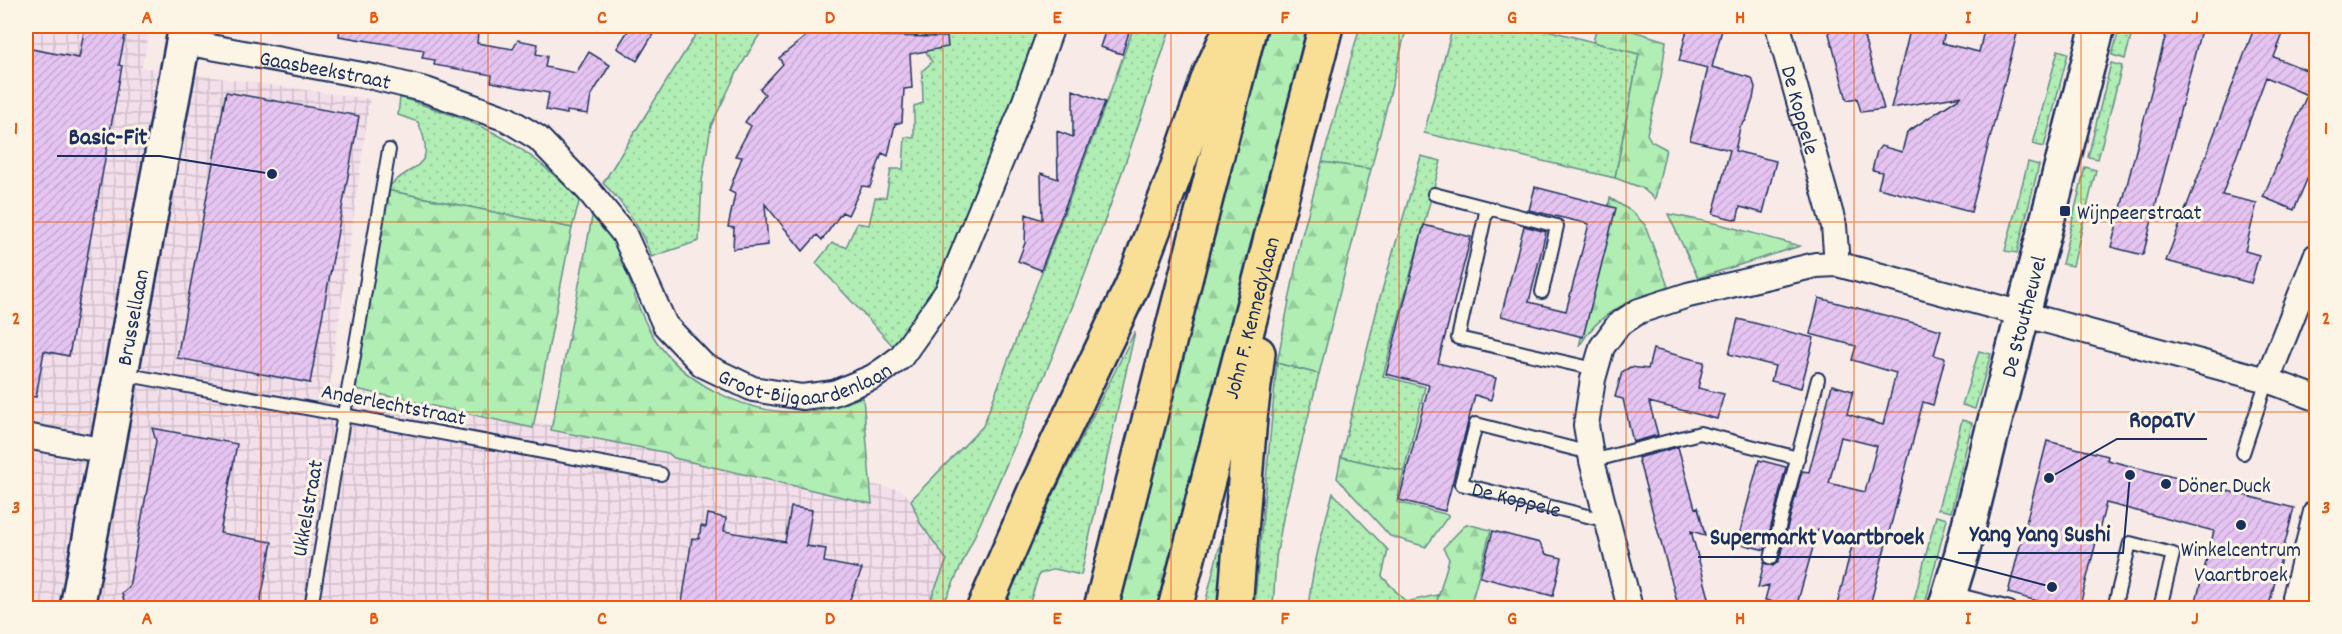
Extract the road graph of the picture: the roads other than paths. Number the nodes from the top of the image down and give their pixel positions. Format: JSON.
{"nodes":[{"id":1,"x":1052,"y":26,"type":"edge"},
{"id":2,"x":1232,"y":26,"type":"edge"},
{"id":3,"x":1250,"y":26,"type":"edge"},
{"id":4,"x":1326,"y":26,"type":"edge"},
{"id":5,"x":1778,"y":26,"type":"edge"},
{"id":6,"x":2098,"y":26,"type":"edge"},
{"id":7,"x":185,"y":34,"type":"edge"},
{"id":8,"x":466,"y":105,"type":"joint"},
{"id":9,"x":389,"y":150,"type":"dead end"},
{"id":10,"x":1434,"y":194,"type":"dead end"},
{"id":11,"x":1487,"y":208,"type":"junction"},
{"id":12,"x":1273,"y":226,"type":"junction"},
{"id":13,"x":2315,"y":261,"type":"edge"},
{"id":14,"x":1837,"y":264,"type":"junction"},
{"id":15,"x":1542,"y":292,"type":"dead end"},
{"id":16,"x":2023,"y":315,"type":"junction"},
{"id":17,"x":1595,"y":369,"type":"junction"},
{"id":18,"x":120,"y":373,"type":"junction"},
{"id":19,"x":1818,"y":379,"type":"dead end"},
{"id":20,"x":2267,"y":380,"type":"junction"},
{"id":21,"x":2316,"y":398,"type":"edge"},
{"id":22,"x":344,"y":415,"type":"junction"},
{"id":23,"x":26,"y":436,"type":"edge"},
{"id":24,"x":106,"y":451,"type":"junction"},
{"id":25,"x":2242,"y":453,"type":"dead end"},
{"id":26,"x":1591,"y":457,"type":"junction"},
{"id":27,"x":1797,"y":458,"type":"junction"},
{"id":28,"x":662,"y":474,"type":"dead end"},
{"id":29,"x":2316,"y":512,"type":"edge"},
{"id":30,"x":1607,"y":521,"type":"junction"},
{"id":31,"x":1771,"y":558,"type":"dead end"},
{"id":32,"x":1948,"y":600,"type":"edge"},
{"id":33,"x":77,"y":609,"type":"edge"},
{"id":34,"x":310,"y":609,"type":"edge"},
{"id":35,"x":984,"y":609,"type":"edge"},
{"id":36,"x":1101,"y":609,"type":"edge"},
{"id":37,"x":1175,"y":609,"type":"edge"},
{"id":38,"x":1235,"y":609,"type":"edge"},
{"id":39,"x":1630,"y":609,"type":"edge"},
{"id":40,"x":2010,"y":609,"type":"edge"},
{"id":41,"x":2114,"y":609,"type":"edge"},
{"id":42,"x":2160,"y":609,"type":"edge"},
{"id":43,"x":2316,"y":609,"type":"edge"}],
"edges":[{"from":1,"to":8,"type":"street","name":"Groot-Bijgaardenlaan"},
{"from":2,"to":35,"type":"main road"},
{"from":3,"to":36,"type":"main road"},
{"from":4,"to":12,"type":"main road","name":"John F. Kennedylaan"},
{"from":5,"to":14,"type":"street","name":"De Koppele"},
{"from":6,"to":16,"type":"street","name":"De Stoutheuvel"},
{"from":7,"to":8,"type":"street","name":"Gaasbeekstraat"},
{"from":7,"to":18,"type":"street","name":"Brussellaan"},
{"from":9,"to":22,"type":"lane"},
{"from":10,"to":11,"type":"lane"},
{"from":11,"to":15,"type":"lane"},
{"from":11,"to":17,"type":"lane"},
{"from":12,"to":37,"type":"main road","name":"John F. Kennedylaan"},
{"from":12,"to":38,"type":"main road"},
{"from":13,"to":20,"type":"street"},
{"from":14,"to":16,"type":"street"},
{"from":14,"to":17,"type":"street"},
{"from":16,"to":20,"type":"street"},
{"from":16,"to":32,"type":"street","name":"De Stoutheuvel"},
{"from":17,"to":26,"type":"street"},
{"from":18,"to":22,"type":"lane","name":"Anderlechtstraat"},
{"from":18,"to":24,"type":"street","name":"Brussellaan"},
{"from":19,"to":27,"type":"lane"},
{"from":20,"to":21,"type":"street"},
{"from":20,"to":25,"type":"lane"},
{"from":22,"to":28,"type":"lane","name":"Anderlechtstraat"},
{"from":22,"to":34,"type":"lane","name":"Ukkelstraat"},
{"from":23,"to":24,"type":"street"},
{"from":24,"to":33,"type":"street","name":"Brussellaan"},
{"from":26,"to":27,"type":"lane","name":"De Koppele"},
{"from":26,"to":30,"type":"street"},
{"from":26,"to":30,"type":"lane","name":"De Koppele"},
{"from":27,"to":31,"type":"lane"},
{"from":29,"to":43,"type":"street"},
{"from":30,"to":39,"type":"street"},
{"from":32,"to":40,"type":"lane"},
{"from":41,"to":42,"type":"lane"}]}
